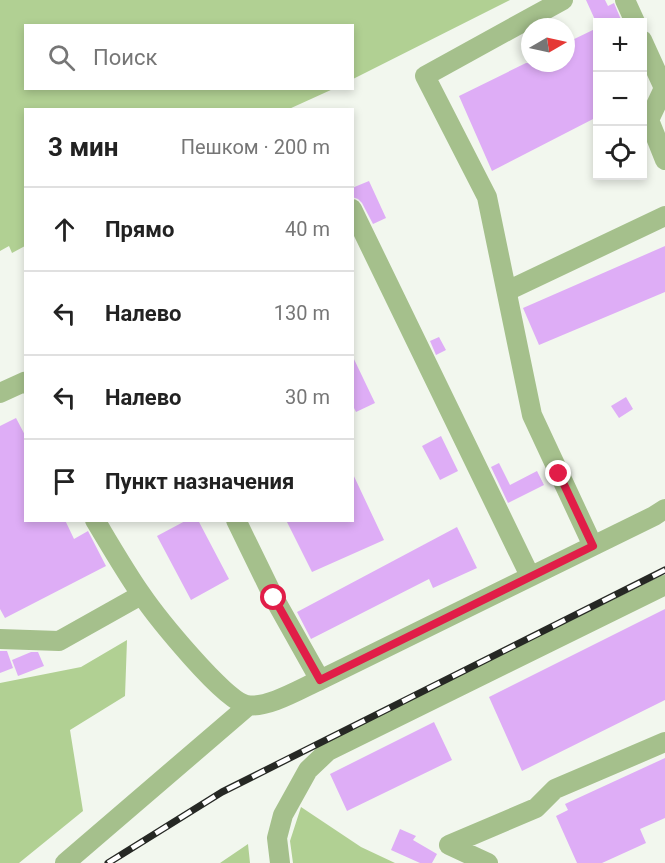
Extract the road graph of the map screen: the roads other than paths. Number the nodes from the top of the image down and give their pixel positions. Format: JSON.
{"nodes":[{"id":1,"x":563,"y":0,"type":"edge"},
{"id":2,"x":625,"y":0,"type":"edge"},
{"id":3,"x":633,"y":18,"type":"edge"},
{"id":4,"x":647,"y":51,"type":"edge"},
{"id":5,"x":665,"y":160,"type":"edge"},
{"id":6,"x":354,"y":213,"type":"edge"},
{"id":7,"x":665,"y":216,"type":"edge"},
{"id":8,"x":507,"y":291,"type":"junction"},
{"id":9,"x":24,"y":382,"type":"edge"},
{"id":10,"x":0,"y":393,"type":"edge"},
{"id":11,"x":665,"y":509,"type":"edge"},
{"id":12,"x":96,"y":522,"type":"edge"},
{"id":13,"x":237,"y":522,"type":"edge"},
{"id":14,"x":593,"y":546,"type":"junction"},
{"id":15,"x":530,"y":576,"type":"junction"},
{"id":16,"x":665,"y":585,"type":"edge"},
{"id":17,"x":141,"y":595,"type":"junction"},
{"id":18,"x":0,"y":639,"type":"edge"},
{"id":19,"x":320,"y":680,"type":"junction"},
{"id":20,"x":248,"y":706,"type":"junction"},
{"id":21,"x":665,"y":742,"type":"edge"},
{"id":22,"x":65,"y":863,"type":"edge"},
{"id":23,"x":280,"y":863,"type":"edge"},
{"id":24,"x":488,"y":863,"type":"edge"}],
"edges":[{"from":1,"to":8,"type":"street"},
{"from":2,"to":3,"type":"street"},
{"from":4,"to":5,"type":"street"},
{"from":6,"to":15,"type":"street"},
{"from":7,"to":8,"type":"street"},
{"from":8,"to":14,"type":"street"},
{"from":9,"to":10,"type":"street"},
{"from":11,"to":14,"type":"street"},
{"from":12,"to":17,"type":"street"},
{"from":13,"to":19,"type":"street"},
{"from":14,"to":15,"type":"street"},
{"from":15,"to":19,"type":"street"},
{"from":16,"to":23,"type":"street"},
{"from":17,"to":18,"type":"street"},
{"from":17,"to":20,"type":"street"},
{"from":19,"to":20,"type":"street"},
{"from":20,"to":22,"type":"street"},
{"from":21,"to":24,"type":"street"}]}
